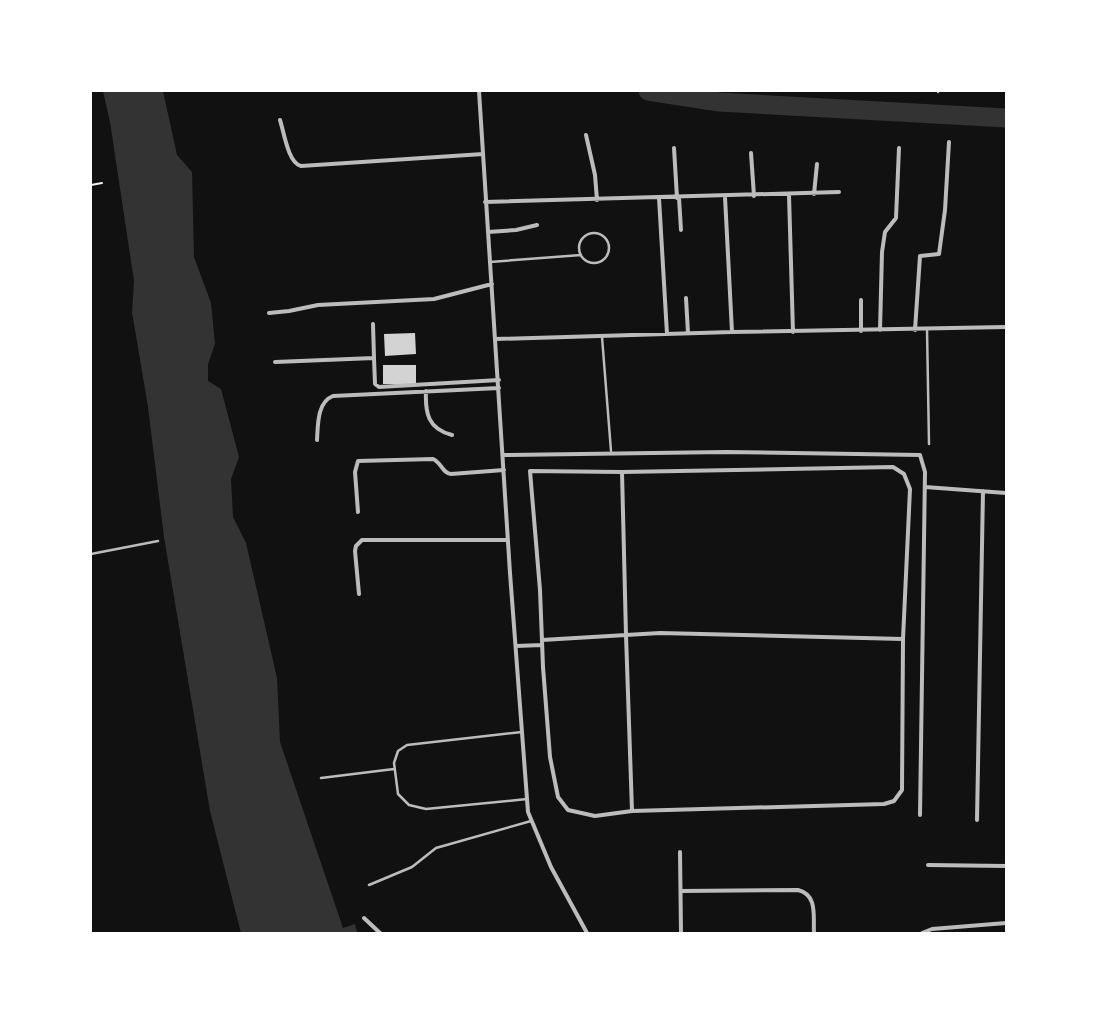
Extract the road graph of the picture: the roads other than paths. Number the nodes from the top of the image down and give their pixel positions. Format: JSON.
{"nodes":[{"id":1,"x":479,"y":91,"type":"edge"},
{"id":2,"x":280,"y":120,"type":"dead end"},
{"id":3,"x":586,"y":135,"type":"dead end"},
{"id":4,"x":949,"y":142,"type":"dead end"},
{"id":5,"x":674,"y":148,"type":"dead end"},
{"id":6,"x":899,"y":148,"type":"dead end"},
{"id":7,"x":751,"y":152,"type":"dead end"},
{"id":8,"x":483,"y":154,"type":"junction"},
{"id":9,"x":817,"y":164,"type":"dead end"},
{"id":10,"x":839,"y":192,"type":"dead end"},
{"id":11,"x":814,"y":194,"type":"junction"},
{"id":12,"x":788,"y":195,"type":"junction"},
{"id":13,"x":754,"y":196,"type":"junction"},
{"id":14,"x":725,"y":197,"type":"junction"},
{"id":15,"x":659,"y":198,"type":"junction"},
{"id":16,"x":678,"y":198,"type":"junction"},
{"id":17,"x":597,"y":200,"type":"junction"},
{"id":18,"x":485,"y":202,"type":"junction"},
{"id":19,"x":537,"y":224,"type":"dead end"},
{"id":20,"x":681,"y":230,"type":"dead end"},
{"id":21,"x":488,"y":232,"type":"junction"},
{"id":22,"x":581,"y":255,"type":"junction"},
{"id":23,"x":490,"y":262,"type":"junction"},
{"id":24,"x":492,"y":284,"type":"junction"},
{"id":25,"x":686,"y":298,"type":"dead end"},
{"id":26,"x":861,"y":300,"type":"dead end"},
{"id":27,"x":269,"y":313,"type":"dead end"},
{"id":28,"x":373,"y":324,"type":"dead end"},
{"id":29,"x":1006,"y":327,"type":"edge"},
{"id":30,"x":927,"y":329,"type":"junction"},
{"id":31,"x":880,"y":330,"type":"junction"},
{"id":32,"x":915,"y":330,"type":"junction"},
{"id":33,"x":861,"y":331,"type":"junction"},
{"id":34,"x":732,"y":332,"type":"junction"},
{"id":35,"x":794,"y":332,"type":"junction"},
{"id":36,"x":688,"y":333,"type":"junction"},
{"id":37,"x":667,"y":334,"type":"junction"},
{"id":38,"x":602,"y":337,"type":"junction"},
{"id":39,"x":496,"y":339,"type":"junction"},
{"id":40,"x":374,"y":358,"type":"junction"},
{"id":41,"x":275,"y":362,"type":"dead end"},
{"id":42,"x":499,"y":380,"type":"junction"},
{"id":43,"x":499,"y":388,"type":"junction"},
{"id":44,"x":426,"y":391,"type":"junction"},
{"id":45,"x":452,"y":435,"type":"dead end"},
{"id":46,"x":317,"y":440,"type":"dead end"},
{"id":47,"x":929,"y":444,"type":"dead end"},
{"id":48,"x":610,"y":451,"type":"dead end"},
{"id":49,"x":503,"y":455,"type":"junction"},
{"id":50,"x":504,"y":470,"type":"junction"},
{"id":51,"x":622,"y":472,"type":"junction"},
{"id":52,"x":925,"y":487,"type":"junction"},
{"id":53,"x":983,"y":491,"type":"junction"},
{"id":54,"x":1006,"y":493,"type":"edge"},
{"id":55,"x":358,"y":512,"type":"dead end"},
{"id":56,"x":508,"y":540,"type":"junction"},
{"id":57,"x":158,"y":541,"type":"dead end"},
{"id":58,"x":91,"y":554,"type":"edge"},
{"id":59,"x":359,"y":594,"type":"dead end"},
{"id":60,"x":626,"y":635,"type":"junction"},
{"id":61,"x":903,"y":639,"type":"junction"},
{"id":62,"x":542,"y":643,"type":"junction"},
{"id":63,"x":516,"y":646,"type":"junction"},
{"id":64,"x":523,"y":732,"type":"junction"},
{"id":65,"x":394,"y":769,"type":"junction"},
{"id":66,"x":321,"y":778,"type":"dead end"},
{"id":67,"x":527,"y":799,"type":"junction"},
{"id":68,"x":632,"y":811,"type":"junction"},
{"id":69,"x":920,"y":816,"type":"dead end"},
{"id":70,"x":977,"y":820,"type":"dead end"},
{"id":71,"x":531,"y":822,"type":"junction"},
{"id":72,"x":680,"y":852,"type":"dead end"},
{"id":73,"x":928,"y":865,"type":"dead end"},
{"id":74,"x":1006,"y":866,"type":"edge"},
{"id":75,"x":369,"y":885,"type":"dead end"},
{"id":76,"x":681,"y":891,"type":"junction"},
{"id":77,"x":364,"y":918,"type":"dead end"},
{"id":78,"x":1006,"y":923,"type":"edge"},
{"id":79,"x":380,"y":933,"type":"edge"},
{"id":80,"x":587,"y":933,"type":"edge"},
{"id":81,"x":681,"y":933,"type":"edge"},
{"id":82,"x":814,"y":933,"type":"edge"},
{"id":83,"x":922,"y":933,"type":"edge"}],
"edges":[{"from":1,"to":8,"type":"street"},
{"from":2,"to":8,"type":"street"},
{"from":3,"to":17,"type":"street"},
{"from":4,"to":32,"type":"street"},
{"from":5,"to":16,"type":"street"},
{"from":6,"to":31,"type":"street"},
{"from":7,"to":13,"type":"street"},
{"from":8,"to":18,"type":"street"},
{"from":9,"to":11,"type":"street"},
{"from":10,"to":11,"type":"street"},
{"from":11,"to":12,"type":"street"},
{"from":12,"to":13,"type":"street"},
{"from":12,"to":35,"type":"street"},
{"from":13,"to":14,"type":"street"},
{"from":14,"to":16,"type":"street"},
{"from":14,"to":34,"type":"street"},
{"from":15,"to":16,"type":"street"},
{"from":15,"to":17,"type":"street"},
{"from":15,"to":37,"type":"street"},
{"from":16,"to":20,"type":"street"},
{"from":17,"to":18,"type":"street"},
{"from":18,"to":21,"type":"street"},
{"from":19,"to":21,"type":"street"},
{"from":21,"to":23,"type":"street"},
{"from":22,"to":22,"type":"lane"},
{"from":22,"to":23,"type":"lane"},
{"from":23,"to":24,"type":"street"},
{"from":24,"to":27,"type":"street"},
{"from":24,"to":39,"type":"street"},
{"from":25,"to":36,"type":"street"},
{"from":26,"to":33,"type":"street"},
{"from":28,"to":40,"type":"street"},
{"from":29,"to":30,"type":"street"},
{"from":30,"to":32,"type":"street"},
{"from":30,"to":47,"type":"lane"},
{"from":31,"to":32,"type":"street"},
{"from":31,"to":33,"type":"street"},
{"from":33,"to":35,"type":"street"},
{"from":34,"to":35,"type":"street"},
{"from":34,"to":36,"type":"street"},
{"from":36,"to":37,"type":"street"},
{"from":37,"to":38,"type":"street"},
{"from":38,"to":39,"type":"street"},
{"from":38,"to":48,"type":"lane"},
{"from":39,"to":42,"type":"street"},
{"from":40,"to":41,"type":"street"},
{"from":40,"to":42,"type":"street"},
{"from":42,"to":43,"type":"street"},
{"from":43,"to":44,"type":"street"},
{"from":43,"to":49,"type":"street"},
{"from":44,"to":45,"type":"street"},
{"from":44,"to":46,"type":"street"},
{"from":49,"to":50,"type":"street"},
{"from":49,"to":52,"type":"street"},
{"from":50,"to":55,"type":"street"},
{"from":50,"to":56,"type":"street"},
{"from":51,"to":60,"type":"street"},
{"from":51,"to":61,"type":"street"},
{"from":51,"to":62,"type":"street"},
{"from":52,"to":53,"type":"street"},
{"from":52,"to":69,"type":"street"},
{"from":53,"to":54,"type":"street"},
{"from":53,"to":70,"type":"street"},
{"from":56,"to":59,"type":"street"},
{"from":56,"to":63,"type":"street"},
{"from":57,"to":58,"type":"lane"},
{"from":60,"to":61,"type":"street"},
{"from":60,"to":62,"type":"street"},
{"from":60,"to":68,"type":"street"},
{"from":61,"to":68,"type":"street"},
{"from":62,"to":63,"type":"street"},
{"from":62,"to":68,"type":"street"},
{"from":63,"to":64,"type":"street"},
{"from":64,"to":65,"type":"lane"},
{"from":64,"to":67,"type":"street"},
{"from":65,"to":66,"type":"lane"},
{"from":65,"to":67,"type":"lane"},
{"from":67,"to":71,"type":"street"},
{"from":71,"to":75,"type":"lane"},
{"from":71,"to":80,"type":"street"},
{"from":72,"to":76,"type":"street"},
{"from":73,"to":74,"type":"street"},
{"from":76,"to":81,"type":"street"},
{"from":76,"to":82,"type":"street"},
{"from":77,"to":79,"type":"street"},
{"from":78,"to":83,"type":"street"}]}
